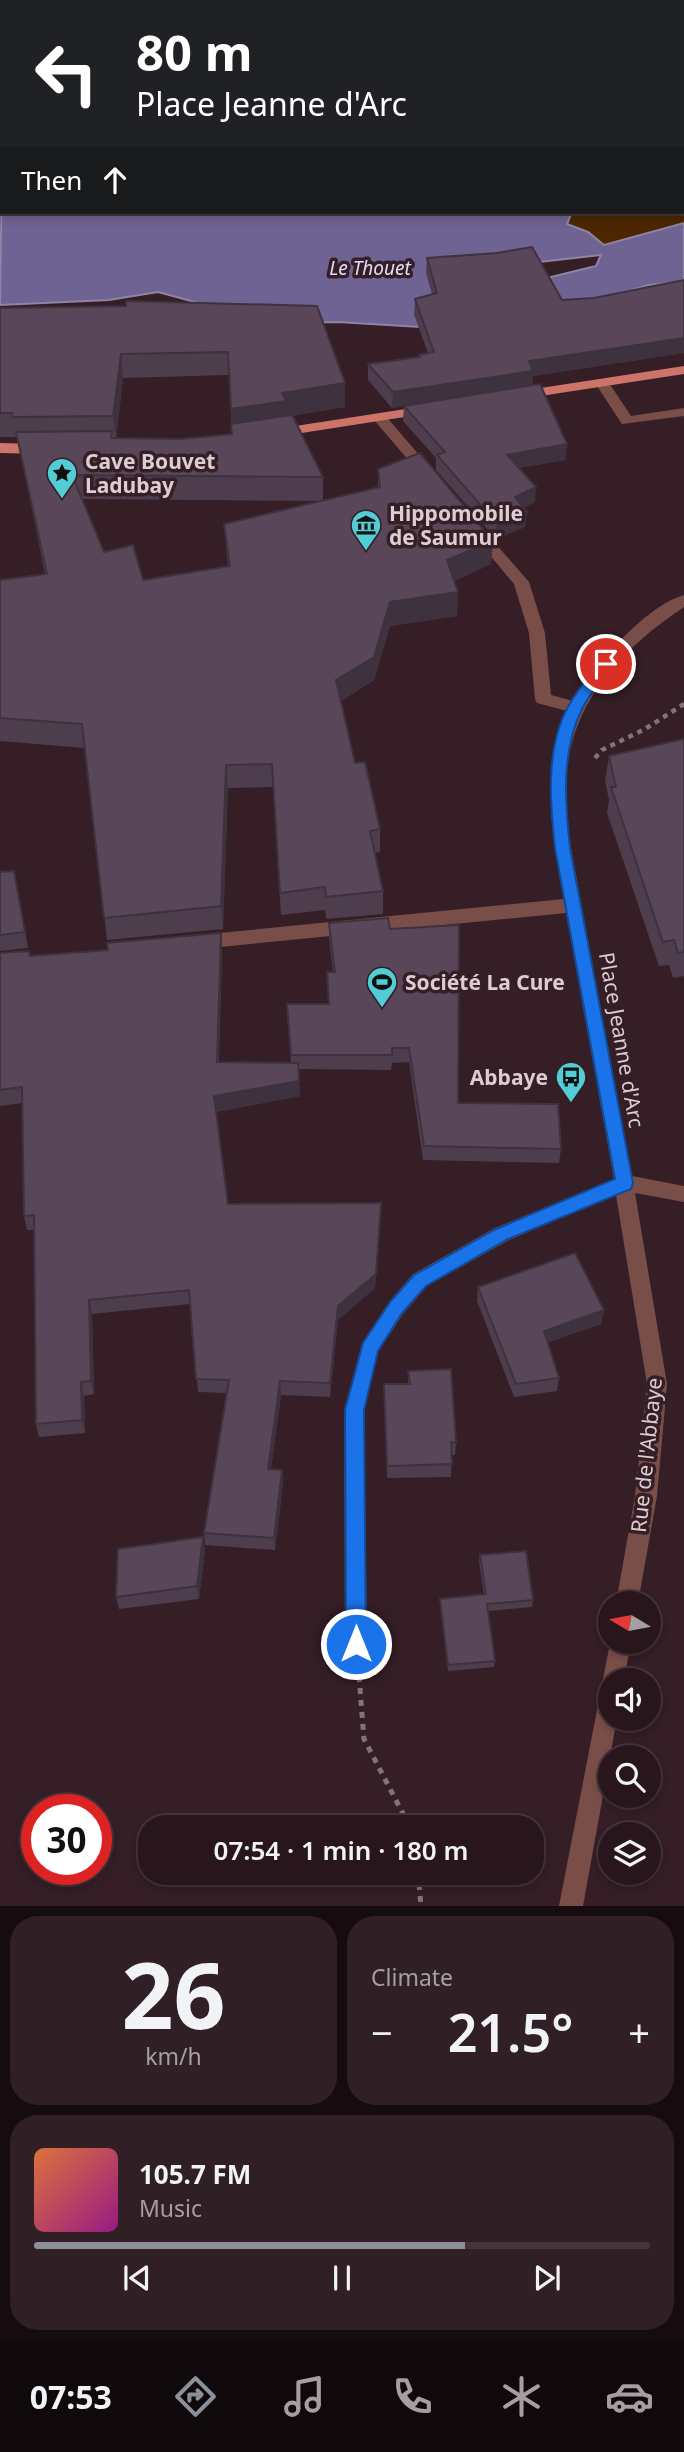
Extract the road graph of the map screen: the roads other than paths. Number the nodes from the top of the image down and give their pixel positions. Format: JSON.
{"nodes":[{"id":1,"x":684,"y":370,"type":"edge"},
{"id":2,"x":602,"y":383,"type":"junction"},
{"id":3,"x":502,"y":398,"type":"edge"},
{"id":4,"x":433,"y":408,"type":"edge"},
{"id":5,"x":684,"y":412,"type":"edge"},
{"id":6,"x":379,"y":417,"type":"junction"},
{"id":7,"x":256,"y":436,"type":"edge"},
{"id":8,"x":0,"y":448,"type":"edge"},
{"id":9,"x":53,"y":449,"type":"edge"},
{"id":10,"x":441,"y":489,"type":"edge"},
{"id":11,"x":468,"y":520,"type":"edge"},
{"id":12,"x":684,"y":600,"type":"edge"},
{"id":13,"x":575,"y":708,"type":"junction"},
{"id":14,"x":575,"y":905,"type":"junction"},
{"id":15,"x":176,"y":944,"type":"edge"},
{"id":16,"x":624,"y":1183,"type":"junction"},
{"id":17,"x":684,"y":1194,"type":"edge"},
{"id":18,"x":629,"y":1591,"type":"edge"},
{"id":19,"x":356,"y":1644,"type":"road end"},
{"id":20,"x":603,"y":1731,"type":"edge"},
{"id":21,"x":571,"y":1906,"type":"edge"}],
"edges":[{"from":1,"to":2,"type":"main road"},
{"from":2,"to":3,"type":"main road"},
{"from":2,"to":5,"type":"street"},
{"from":4,"to":6,"type":"main road"},
{"from":6,"to":7,"type":"main road"},
{"from":6,"to":10,"type":"street"},
{"from":8,"to":9,"type":"main road"},
{"from":11,"to":13,"type":"street"},
{"from":12,"to":13,"type":"street"},
{"from":13,"to":14,"type":"street"},
{"from":14,"to":15,"type":"street"},
{"from":14,"to":16,"type":"street","name":"Place Jeanne d'Arc"},
{"from":16,"to":17,"type":"street"},
{"from":16,"to":18,"type":"street","name":"Rue de l'Abbaye"},
{"from":16,"to":19,"type":"street"},
{"from":20,"to":21,"type":"street"}]}
